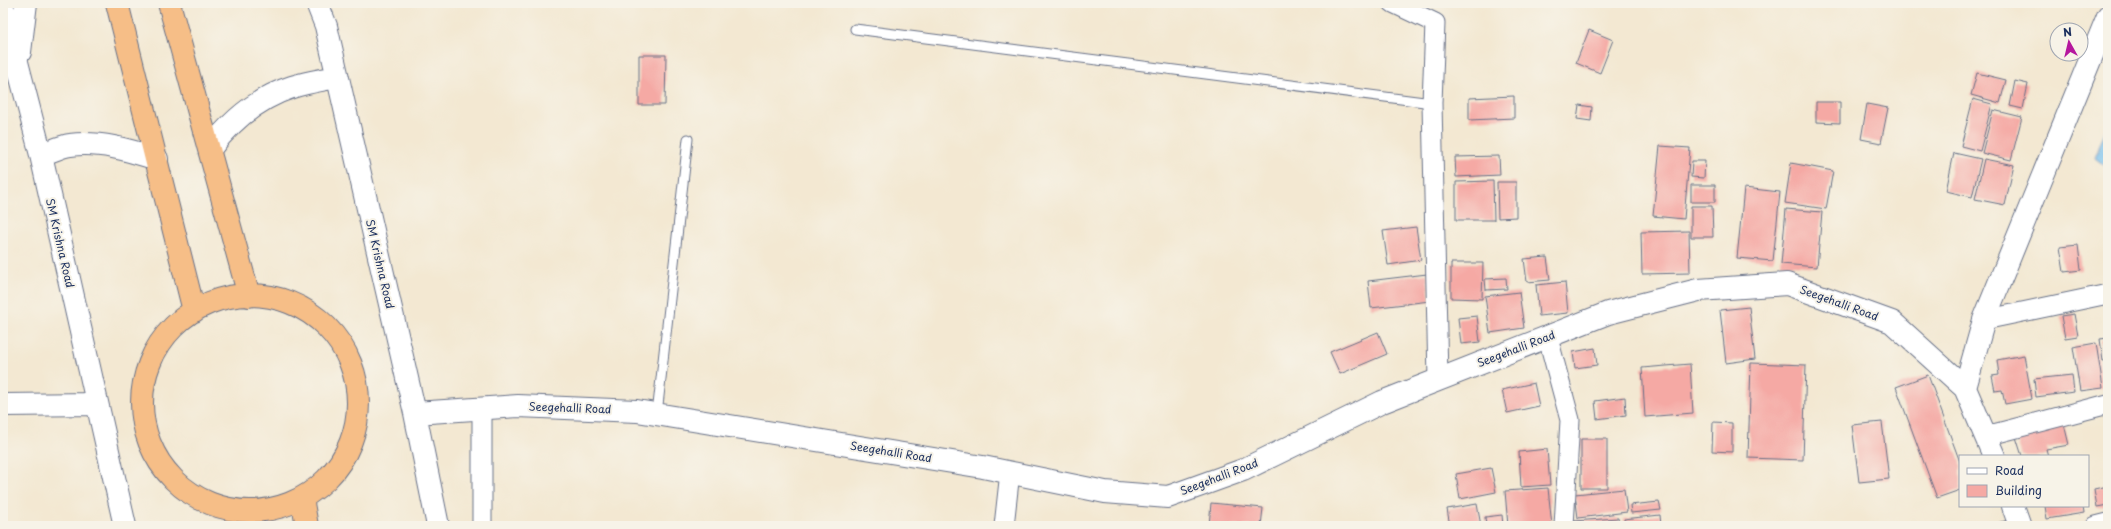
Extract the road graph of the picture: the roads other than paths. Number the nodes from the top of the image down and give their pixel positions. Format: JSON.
{"nodes":[{"id":1,"x":26,"y":3,"type":"edge"},
{"id":2,"x":117,"y":3,"type":"edge"},
{"id":3,"x":169,"y":3,"type":"edge"},
{"id":4,"x":307,"y":3,"type":"edge"},
{"id":5,"x":317,"y":3,"type":"edge"},
{"id":6,"x":1393,"y":3,"type":"edge"},
{"id":7,"x":3,"y":8,"type":"edge"},
{"id":8,"x":2108,"y":16,"type":"edge"},
{"id":9,"x":326,"y":26,"type":"junction"},
{"id":10,"x":855,"y":29,"type":"dead end"},
{"id":11,"x":18,"y":63,"type":"junction"},
{"id":12,"x":337,"y":77,"type":"junction"},
{"id":13,"x":1432,"y":103,"type":"junction"},
{"id":14,"x":688,"y":139,"type":"dead end"},
{"id":15,"x":210,"y":149,"type":"junction"},
{"id":16,"x":41,"y":155,"type":"junction"},
{"id":17,"x":156,"y":159,"type":"junction"},
{"id":18,"x":2108,"y":294,"type":"edge"},
{"id":19,"x":249,"y":296,"type":"junction"},
{"id":20,"x":194,"y":311,"type":"junction"},
{"id":21,"x":1984,"y":320,"type":"junction"},
{"id":22,"x":1548,"y":338,"type":"junction"},
{"id":23,"x":1438,"y":380,"type":"junction"},
{"id":24,"x":1966,"y":388,"type":"junction"},
{"id":25,"x":96,"y":404,"type":"junction"},
{"id":26,"x":2108,"y":404,"type":"edge"},
{"id":27,"x":3,"y":405,"type":"edge"},
{"id":28,"x":482,"y":409,"type":"junction"},
{"id":29,"x":415,"y":413,"type":"junction"},
{"id":30,"x":657,"y":414,"type":"junction"},
{"id":31,"x":1986,"y":436,"type":"junction"},
{"id":32,"x":1994,"y":455,"type":"edge"},
{"id":33,"x":1010,"y":472,"type":"junction"},
{"id":34,"x":302,"y":498,"type":"junction"},
{"id":35,"x":2013,"y":507,"type":"edge"},
{"id":36,"x":263,"y":518,"type":"edge"},
{"id":37,"x":2108,"y":523,"type":"edge"},
{"id":38,"x":125,"y":526,"type":"edge"},
{"id":39,"x":307,"y":526,"type":"edge"},
{"id":40,"x":438,"y":526,"type":"edge"},
{"id":41,"x":482,"y":526,"type":"edge"},
{"id":42,"x":1004,"y":526,"type":"edge"},
{"id":43,"x":1564,"y":526,"type":"edge"},
{"id":44,"x":2020,"y":526,"type":"edge"},
{"id":45,"x":2096,"y":526,"type":"edge"}],
"edges":[{"from":1,"to":11,"type":"street"},
{"from":2,"to":17,"type":"highway"},
{"from":3,"to":15,"type":"highway"},
{"from":4,"to":9,"type":"street"},
{"from":5,"to":9,"type":"street","name":"SM Krishna Road"},
{"from":6,"to":13,"type":"street"},
{"from":7,"to":11,"type":"street","name":"SM Krishna Road"},
{"from":8,"to":21,"type":"street"},
{"from":9,"to":12,"type":"street","name":"SM Krishna Road"},
{"from":10,"to":13,"type":"lane"},
{"from":11,"to":16,"type":"street","name":"SM Krishna Road"},
{"from":12,"to":15,"type":"street"},
{"from":12,"to":29,"type":"street","name":"SM Krishna Road"},
{"from":13,"to":23,"type":"street"},
{"from":14,"to":30,"type":"lane"},
{"from":15,"to":19,"type":"highway"},
{"from":16,"to":17,"type":"street"},
{"from":16,"to":25,"type":"street","name":"SM Krishna Road"},
{"from":17,"to":20,"type":"highway"},
{"from":18,"to":21,"type":"street"},
{"from":19,"to":20,"type":"highway"},
{"from":19,"to":34,"type":"highway"},
{"from":20,"to":36,"type":"highway"},
{"from":21,"to":24,"type":"street"},
{"from":22,"to":23,"type":"street","name":"Seegehalli Road"},
{"from":22,"to":24,"type":"street","name":"Seegehalli Road"},
{"from":22,"to":43,"type":"street"},
{"from":23,"to":33,"type":"street","name":"Seegehalli Road"},
{"from":24,"to":31,"type":"street"},
{"from":25,"to":27,"type":"street"},
{"from":25,"to":38,"type":"street","name":"SM Krishna Road"},
{"from":26,"to":31,"type":"street"},
{"from":28,"to":29,"type":"street","name":"Seegehalli Road"},
{"from":28,"to":30,"type":"street","name":"Seegehalli Road"},
{"from":28,"to":41,"type":"street"},
{"from":29,"to":40,"type":"street","name":"SM Krishna Road"},
{"from":30,"to":33,"type":"street","name":"Seegehalli Road"},
{"from":31,"to":32,"type":"street"},
{"from":33,"to":42,"type":"street"},
{"from":34,"to":36,"type":"highway"},
{"from":34,"to":39,"type":"highway"},
{"from":35,"to":44,"type":"street"},
{"from":37,"to":45,"type":"street"}]}
